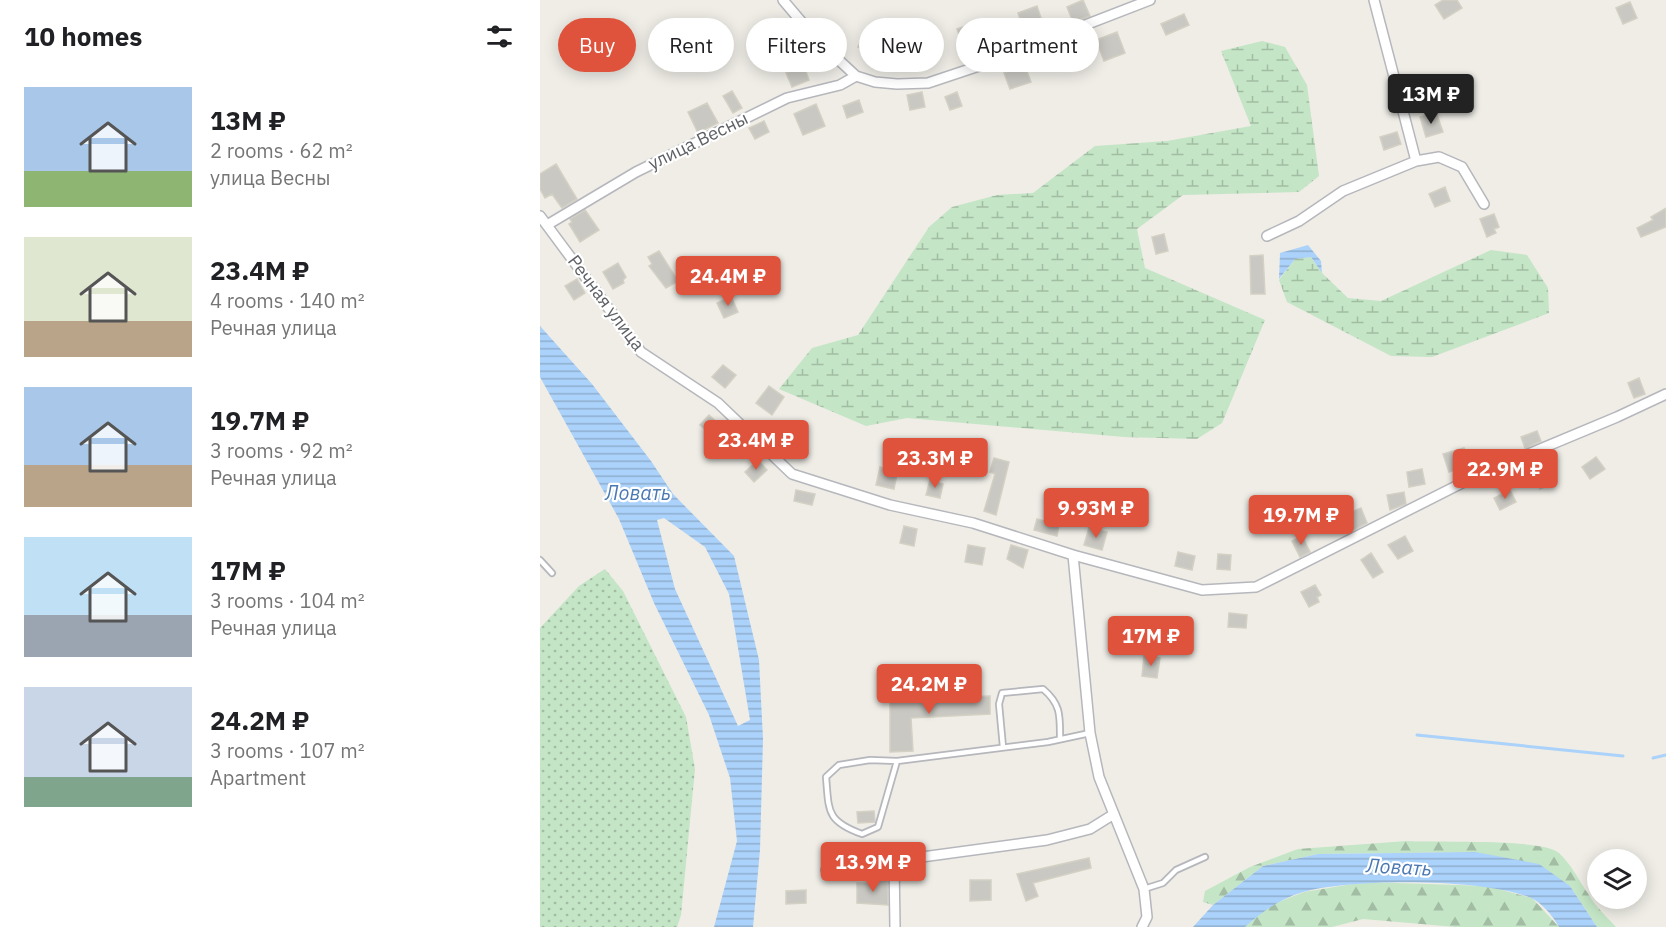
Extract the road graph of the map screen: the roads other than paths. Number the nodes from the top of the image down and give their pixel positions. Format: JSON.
{"nodes":[{"id":1,"x":783,"y":0,"type":"edge"},
{"id":2,"x":1150,"y":0,"type":"edge"},
{"id":3,"x":1374,"y":0,"type":"edge"},
{"id":4,"x":856,"y":76,"type":"junction"},
{"id":5,"x":1416,"y":161,"type":"junction"},
{"id":6,"x":1484,"y":204,"type":"dead end"},
{"id":7,"x":540,"y":216,"type":"edge"},
{"id":8,"x":547,"y":225,"type":"junction"},
{"id":9,"x":1267,"y":236,"type":"dead end"},
{"id":10,"x":1666,"y":394,"type":"edge"},
{"id":11,"x":1073,"y":555,"type":"junction"},
{"id":12,"x":540,"y":560,"type":"edge"},
{"id":13,"x":552,"y":573,"type":"dead end"},
{"id":14,"x":1090,"y":733,"type":"junction"},
{"id":15,"x":1060,"y":738,"type":"junction"},
{"id":16,"x":1003,"y":747,"type":"junction"},
{"id":17,"x":897,"y":761,"type":"junction"},
{"id":18,"x":1114,"y":814,"type":"junction"},
{"id":19,"x":1205,"y":857,"type":"dead end"},
{"id":20,"x":894,"y":862,"type":"junction"},
{"id":21,"x":826,"y":870,"type":"dead end"},
{"id":22,"x":1144,"y":889,"type":"junction"},
{"id":23,"x":895,"y":927,"type":"edge"},
{"id":24,"x":1142,"y":927,"type":"edge"}],
"edges":[{"from":1,"to":4,"type":"street"},
{"from":2,"to":4,"type":"street"},
{"from":3,"to":5,"type":"street"},
{"from":4,"to":8,"type":"street","name":"улица Весны"},
{"from":5,"to":6,"type":"street"},
{"from":5,"to":9,"type":"street"},
{"from":7,"to":8,"type":"street","name":"Речная улица"},
{"from":8,"to":11,"type":"street","name":"Речная улица"},
{"from":10,"to":11,"type":"street","name":"Речная улица"},
{"from":11,"to":14,"type":"street"},
{"from":12,"to":13,"type":"lane"},
{"from":14,"to":15,"type":"lane"},
{"from":14,"to":18,"type":"street"},
{"from":15,"to":16,"type":"lane"},
{"from":15,"to":16,"type":"lane"},
{"from":16,"to":17,"type":"lane"},
{"from":17,"to":17,"type":"lane"},
{"from":18,"to":20,"type":"street"},
{"from":18,"to":22,"type":"street"},
{"from":19,"to":22,"type":"lane"},
{"from":20,"to":21,"type":"street"},
{"from":20,"to":23,"type":"street"},
{"from":22,"to":24,"type":"street"}]}
